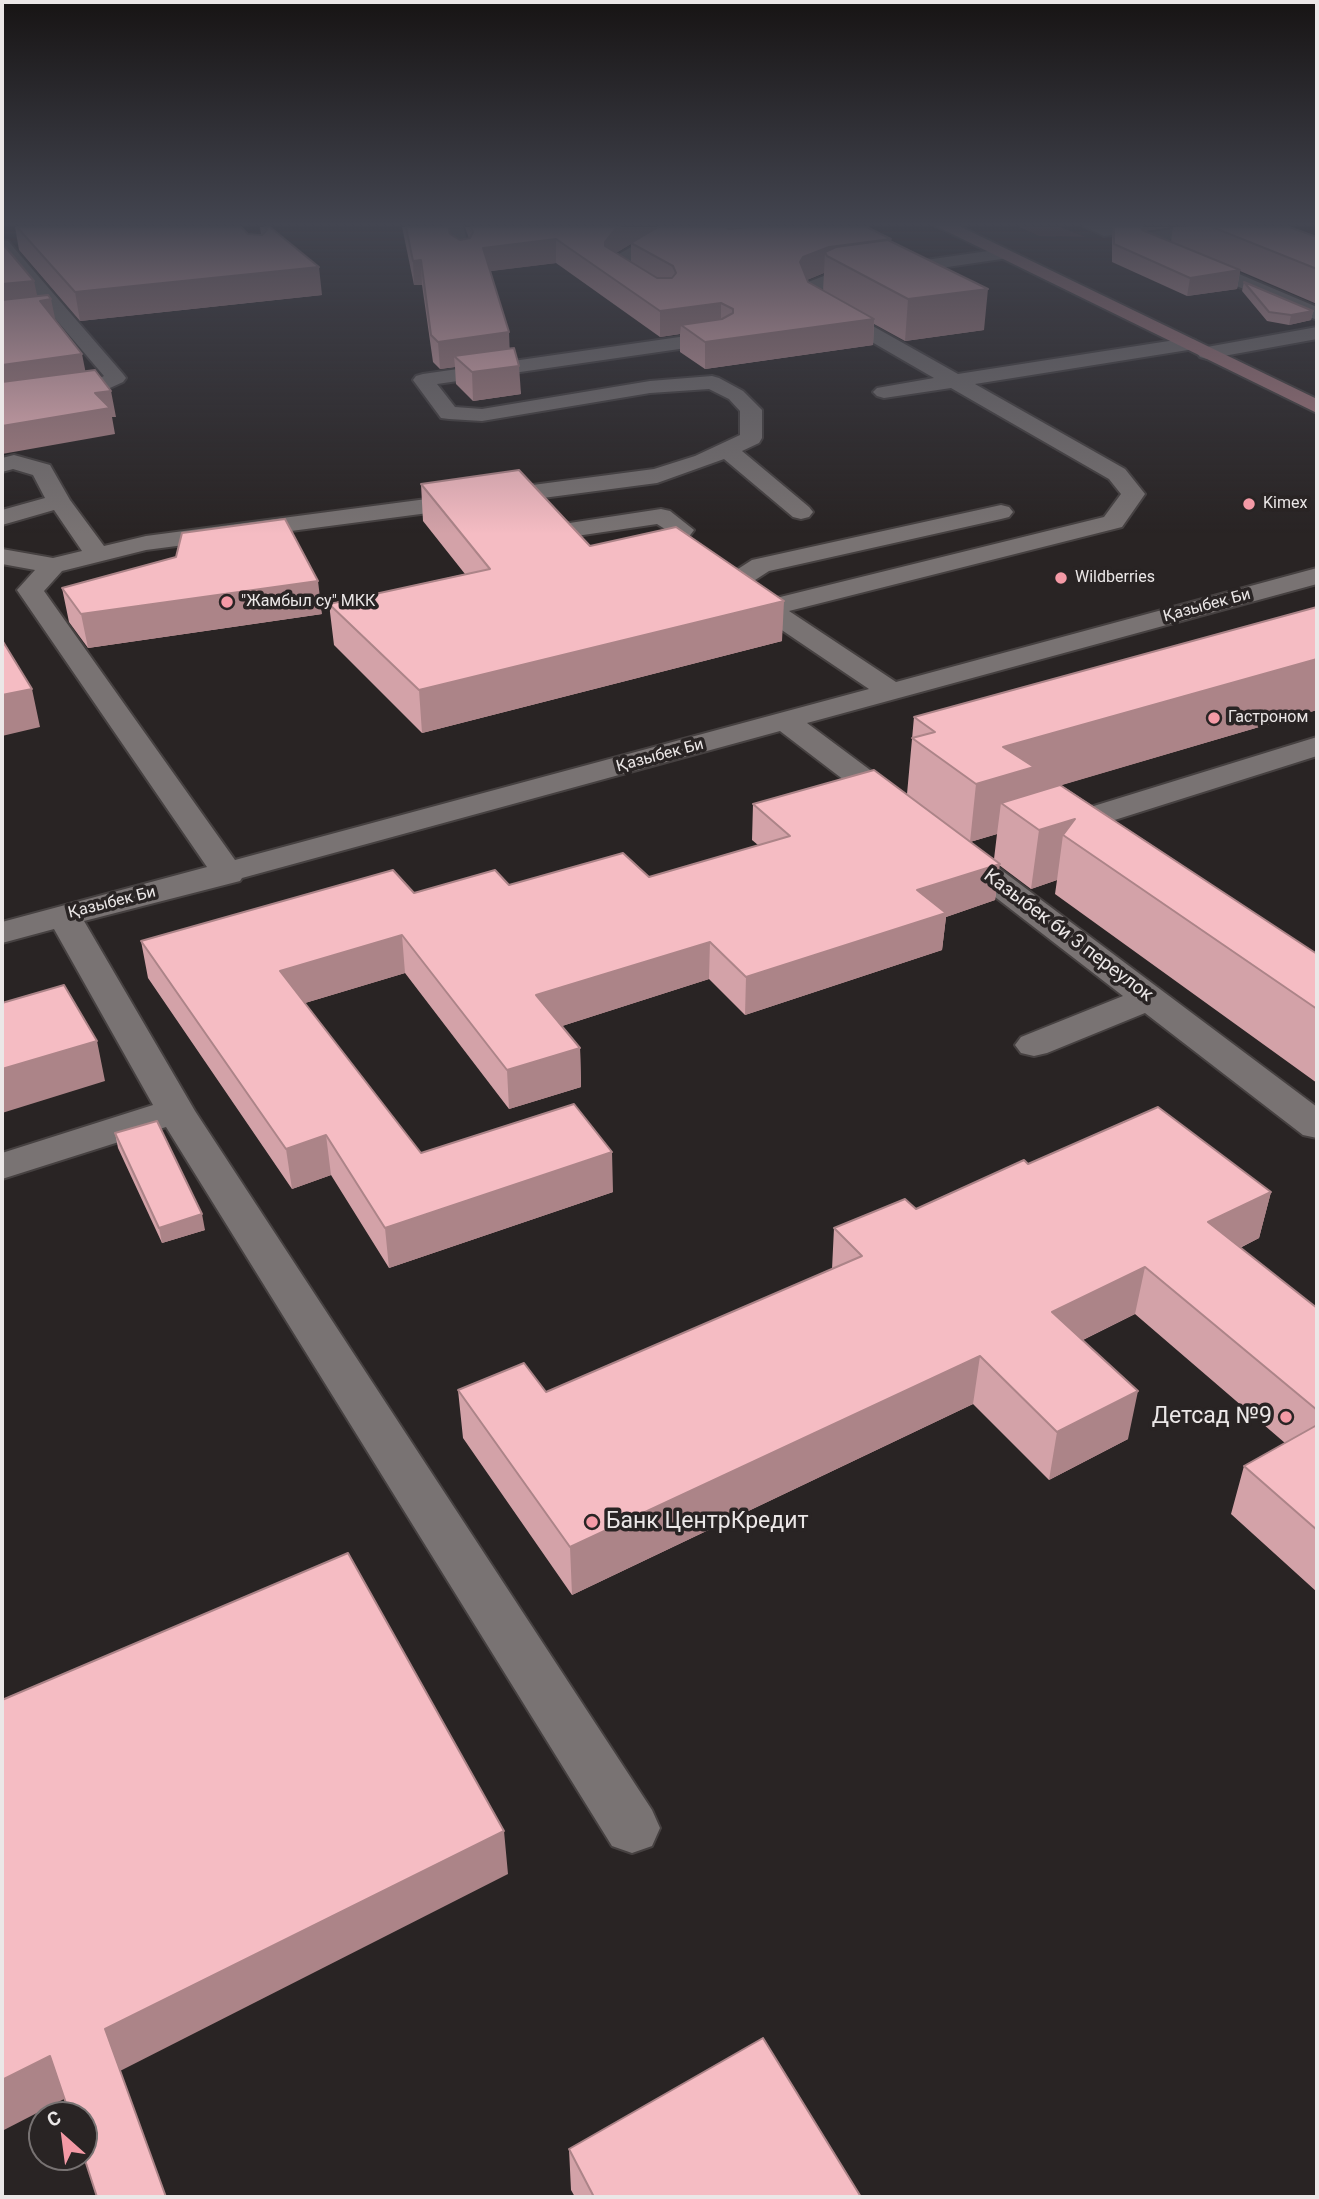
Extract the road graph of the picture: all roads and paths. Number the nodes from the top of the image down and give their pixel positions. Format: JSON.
{"nodes":[{"id":1,"x":73,"y":329,"type":"edge"},
{"id":2,"x":863,"y":329,"type":"edge"},
{"id":3,"x":1156,"y":329,"type":"edge"},
{"id":4,"x":1317,"y":333,"type":"edge"},
{"id":5,"x":721,"y":337,"type":"edge"},
{"id":6,"x":1198,"y":349,"type":"junction"},
{"id":7,"x":956,"y":382,"type":"junction"},
{"id":8,"x":884,"y":392,"type":"dead end"},
{"id":9,"x":2,"y":400,"type":"edge"},
{"id":10,"x":1317,"y":407,"type":"edge"},
{"id":11,"x":727,"y":450,"type":"junction"},
{"id":12,"x":2,"y":465,"type":"edge"},
{"id":13,"x":530,"y":493,"type":"junction"},
{"id":14,"x":59,"y":501,"type":"junction"},
{"id":15,"x":801,"y":512,"type":"dead end"},
{"id":16,"x":1001,"y":512,"type":"dead end"},
{"id":17,"x":2,"y":518,"type":"edge"},
{"id":18,"x":563,"y":531,"type":"junction"},
{"id":19,"x":97,"y":554,"type":"junction"},
{"id":20,"x":2,"y":557,"type":"edge"},
{"id":21,"x":53,"y":566,"type":"junction"},
{"id":22,"x":1317,"y":576,"type":"edge"},
{"id":23,"x":767,"y":608,"type":"junction"},
{"id":24,"x":892,"y":692,"type":"junction"},
{"id":25,"x":785,"y":722,"type":"junction"},
{"id":26,"x":1317,"y":746,"type":"edge"},
{"id":27,"x":1070,"y":823,"type":"junction"},
{"id":28,"x":1104,"y":847,"type":"edge"},
{"id":29,"x":964,"y":857,"type":"junction"},
{"id":30,"x":228,"y":874,"type":"junction"},
{"id":31,"x":64,"y":916,"type":"junction"},
{"id":32,"x":2,"y":933,"type":"edge"},
{"id":33,"x":1149,"y":998,"type":"junction"},
{"id":34,"x":1034,"y":1045,"type":"dead end"},
{"id":35,"x":176,"y":1111,"type":"junction"},
{"id":36,"x":1317,"y":1126,"type":"edge"},
{"id":37,"x":2,"y":1166,"type":"edge"},
{"id":38,"x":632,"y":1828,"type":"dead end"}],
"edges":[{"from":1,"to":9,"type":"street"},
{"from":2,"to":7,"type":"street"},
{"from":3,"to":6,"type":"main road"},
{"from":4,"to":6,"type":"street"},
{"from":5,"to":11,"type":"street"},
{"from":6,"to":7,"type":"street"},
{"from":6,"to":10,"type":"main road"},
{"from":7,"to":8,"type":"street"},
{"from":7,"to":23,"type":"street"},
{"from":11,"to":13,"type":"street"},
{"from":11,"to":15,"type":"street"},
{"from":12,"to":14,"type":"street"},
{"from":13,"to":18,"type":"street"},
{"from":13,"to":19,"type":"street"},
{"from":14,"to":17,"type":"street"},
{"from":14,"to":19,"type":"street"},
{"from":16,"to":23,"type":"street"},
{"from":18,"to":18,"type":"street"},
{"from":19,"to":21,"type":"street"},
{"from":20,"to":21,"type":"street"},
{"from":21,"to":30,"type":"street"},
{"from":22,"to":24,"type":"street","name":"Қазыбек Би"},
{"from":23,"to":24,"type":"street"},
{"from":24,"to":25,"type":"street","name":"Қазыбек Би"},
{"from":25,"to":29,"type":"street","name":"Казыбек би 3 переулок"},
{"from":25,"to":30,"type":"street","name":"Қазыбек Би"},
{"from":26,"to":27,"type":"street"},
{"from":27,"to":28,"type":"street"},
{"from":27,"to":29,"type":"street"},
{"from":29,"to":33,"type":"street","name":"Казыбек би 3 переулок"},
{"from":30,"to":31,"type":"street","name":"Қазыбек Би"},
{"from":31,"to":32,"type":"street","name":"Қазыбек Би"},
{"from":31,"to":35,"type":"street"},
{"from":33,"to":34,"type":"street"},
{"from":33,"to":36,"type":"street","name":"Казыбек би 3 переулок"},
{"from":35,"to":37,"type":"street"},
{"from":35,"to":38,"type":"street"}]}
